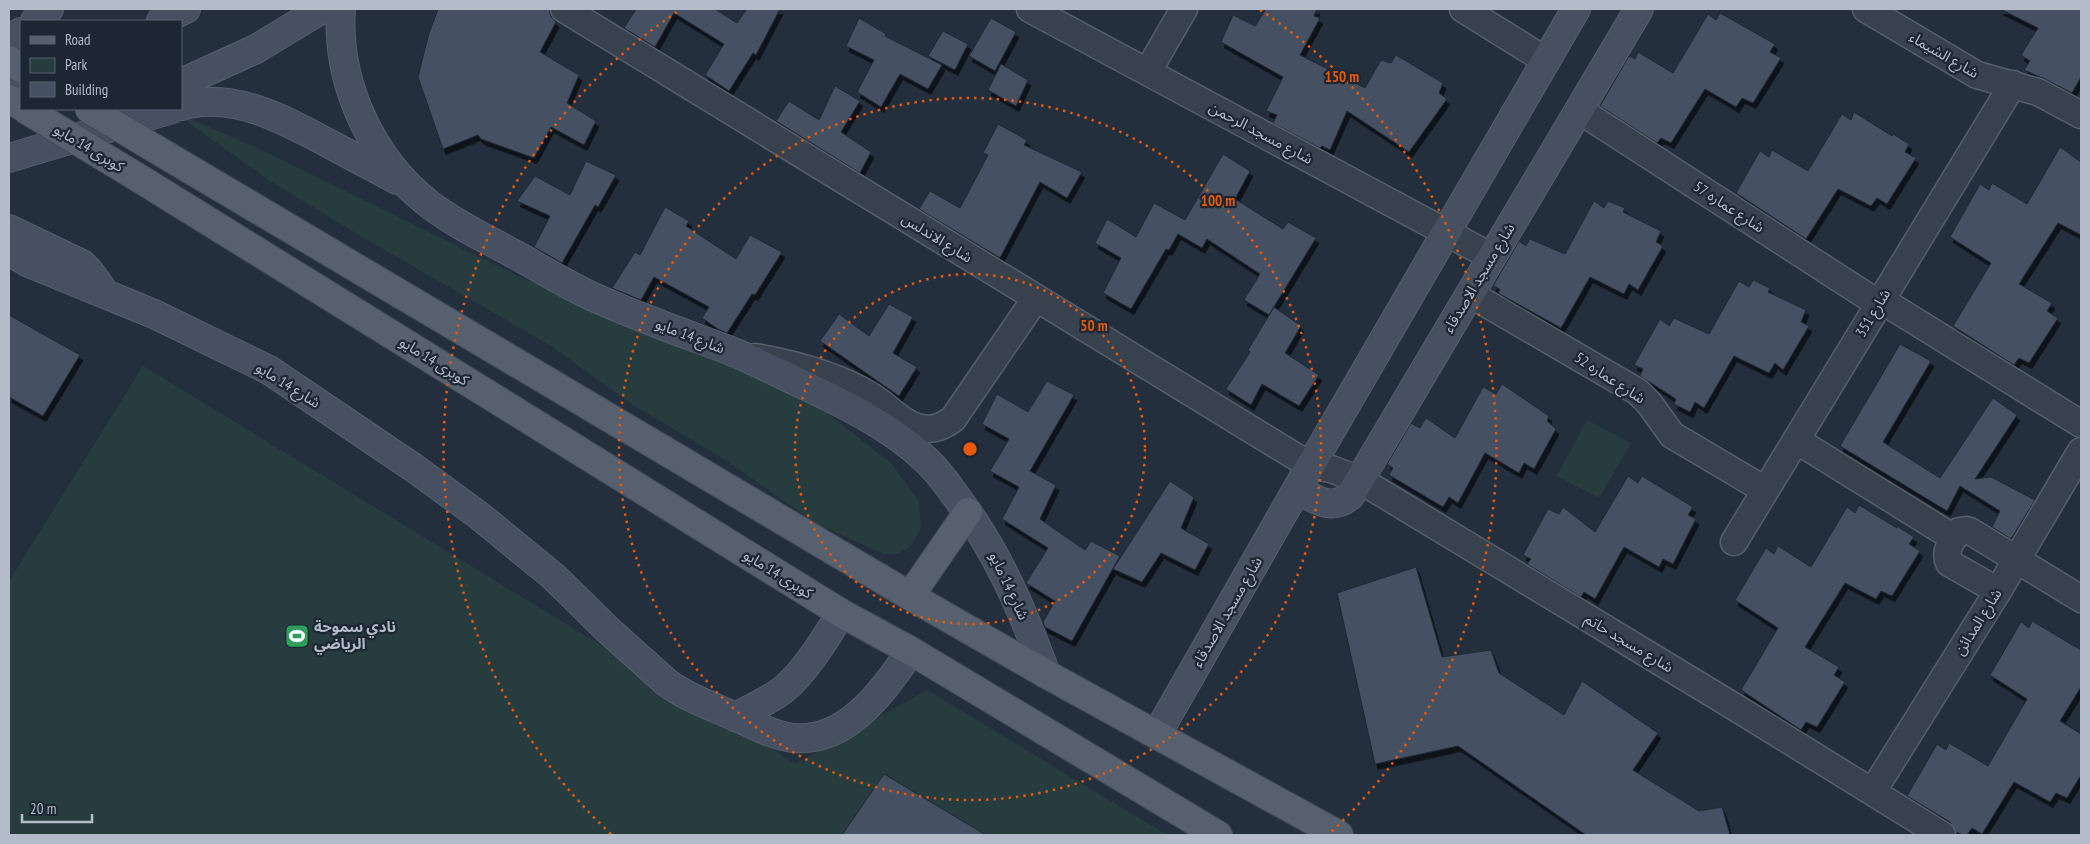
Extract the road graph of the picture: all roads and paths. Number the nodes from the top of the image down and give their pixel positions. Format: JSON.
{"nodes":[{"id":1,"x":49,"y":9,"type":"edge"},
{"id":2,"x":186,"y":9,"type":"edge"},
{"id":3,"x":322,"y":9,"type":"edge"},
{"id":4,"x":341,"y":9,"type":"edge"},
{"id":5,"x":564,"y":9,"type":"edge"},
{"id":6,"x":1030,"y":9,"type":"edge"},
{"id":7,"x":1184,"y":9,"type":"edge"},
{"id":8,"x":1463,"y":9,"type":"edge"},
{"id":9,"x":1576,"y":9,"type":"edge"},
{"id":10,"x":1639,"y":9,"type":"edge"},
{"id":11,"x":1866,"y":9,"type":"edge"},
{"id":12,"x":36,"y":20,"type":"edge"},
{"id":13,"x":163,"y":20,"type":"edge"},
{"id":14,"x":20,"y":33,"type":"edge"},
{"id":15,"x":9,"y":41,"type":"edge"},
{"id":16,"x":9,"y":60,"type":"edge"},
{"id":17,"x":1545,"y":60,"type":"junction"},
{"id":18,"x":20,"y":67,"type":"edge"},
{"id":19,"x":1148,"y":72,"type":"junction"},
{"id":20,"x":182,"y":83,"type":"edge"},
{"id":21,"x":2013,"y":84,"type":"junction"},
{"id":22,"x":9,"y":98,"type":"edge"},
{"id":23,"x":20,"y":105,"type":"edge"},
{"id":24,"x":182,"y":106,"type":"edge"},
{"id":25,"x":28,"y":110,"type":"edge"},
{"id":26,"x":91,"y":110,"type":"edge"},
{"id":27,"x":107,"y":110,"type":"edge"},
{"id":28,"x":169,"y":110,"type":"edge"},
{"id":29,"x":1579,"y":110,"type":"junction"},
{"id":30,"x":2081,"y":115,"type":"edge"},
{"id":31,"x":9,"y":144,"type":"edge"},
{"id":32,"x":9,"y":158,"type":"edge"},
{"id":33,"x":408,"y":185,"type":"junction"},
{"id":34,"x":9,"y":229,"type":"edge"},
{"id":35,"x":1446,"y":232,"type":"junction"},
{"id":36,"x":15,"y":257,"type":"edge"},
{"id":37,"x":1492,"y":257,"type":"junction"},
{"id":38,"x":104,"y":293,"type":"junction"},
{"id":39,"x":1470,"y":294,"type":"junction"},
{"id":40,"x":1036,"y":298,"type":"junction"},
{"id":41,"x":1880,"y":302,"type":"junction"},
{"id":42,"x":736,"y":353,"type":"junction"},
{"id":43,"x":2081,"y":424,"type":"edge"},
{"id":44,"x":1796,"y":440,"type":"junction"},
{"id":45,"x":2081,"y":451,"type":"edge"},
{"id":46,"x":1311,"y":466,"type":"junction"},
{"id":47,"x":1360,"y":480,"type":"junction"},
{"id":48,"x":1297,"y":489,"type":"junction"},
{"id":49,"x":1765,"y":490,"type":"junction"},
{"id":50,"x":968,"y":512,"type":"junction"},
{"id":51,"x":1954,"y":538,"type":"junction"},
{"id":52,"x":1734,"y":542,"type":"dead end"},
{"id":53,"x":2016,"y":560,"type":"junction"},
{"id":54,"x":1998,"y":591,"type":"junction"},
{"id":55,"x":910,"y":596,"type":"junction"},
{"id":56,"x":2081,"y":598,"type":"edge"},
{"id":57,"x":841,"y":613,"type":"junction"},
{"id":58,"x":911,"y":651,"type":"junction"},
{"id":59,"x":1046,"y":674,"type":"junction"},
{"id":60,"x":735,"y":716,"type":"junction"},
{"id":61,"x":1158,"y":734,"type":"junction"},
{"id":62,"x":1873,"y":791,"type":"junction"},
{"id":63,"x":1218,"y":835,"type":"edge"},
{"id":64,"x":1339,"y":835,"type":"edge"},
{"id":65,"x":1942,"y":835,"type":"edge"}],
"edges":[{"from":1,"to":12,"type":"main road"},
{"from":2,"to":13,"type":"main road"},
{"from":3,"to":20,"type":"main road"},
{"from":4,"to":33,"type":"main road","name":"شارع 14 مايو"},
{"from":5,"to":40,"type":"street","name":"شارع الاندلس"},
{"from":6,"to":19,"type":"street","name":"شارع مسجد الرحمن"},
{"from":7,"to":19,"type":"street"},
{"from":8,"to":17,"type":"street"},
{"from":9,"to":17,"type":"main road","name":"شارع مسجد الاصدقاء"},
{"from":10,"to":29,"type":"main road","name":"شارع مسجد الاصدقاء"},
{"from":11,"to":21,"type":"street","name":"شارع الشيماء"},
{"from":14,"to":15,"type":"main road"},
{"from":16,"to":18,"type":"main road"},
{"from":17,"to":35,"type":"main road","name":"شارع مسجد الاصدقاء"},
{"from":19,"to":35,"type":"street","name":"شارع مسجد الرحمن"},
{"from":21,"to":30,"type":"street","name":"شارع الشيماء"},
{"from":21,"to":41,"type":"street","name":"شارع 351"},
{"from":22,"to":23,"type":"main road"},
{"from":24,"to":33,"type":"main road"},
{"from":25,"to":57,"type":"main road","name":"كوبرى 14 مايو","bridge":true},
{"from":26,"to":55,"type":"main road","bridge":true},
{"from":27,"to":31,"type":"main road"},
{"from":28,"to":32,"type":"main road"},
{"from":29,"to":37,"type":"main road","name":"شارع مسجد الاصدقاء"},
{"from":29,"to":41,"type":"street","name":"شارع عماره 57"},
{"from":33,"to":42,"type":"main road","name":"شارع 14 مايو"},
{"from":34,"to":38,"type":"main road"},
{"from":35,"to":37,"type":"street","name":"شارع مسجد الرحمن"},
{"from":35,"to":46,"type":"main road","name":"شارع مسجد الاصدقاء"},
{"from":36,"to":38,"type":"main road","name":"شارع 14 مايو"},
{"from":37,"to":39,"type":"main road","name":"شارع مسجد الاصدقاء"},
{"from":38,"to":60,"type":"main road","name":"شارع 14 مايو"},
{"from":39,"to":47,"type":"main road","name":"شارع مسجد الاصدقاء"},
{"from":39,"to":49,"type":"street","name":"شارع عماره 52"},
{"from":40,"to":42,"type":"street"},
{"from":40,"to":46,"type":"street","name":"شارع الاندلس"},
{"from":41,"to":43,"type":"street","name":"شارع عماره 57"},
{"from":41,"to":44,"type":"street","name":"شارع 351"},
{"from":42,"to":50,"type":"main road","name":"شارع 14 مايو"},
{"from":44,"to":49,"type":"street","name":"شارع 351"},
{"from":44,"to":51,"type":"street"},
{"from":45,"to":53,"type":"street","name":"شارع المدائن"},
{"from":46,"to":47,"type":"street","name":"شارع مسجد حاتم"},
{"from":46,"to":48,"type":"main road","name":"شارع مسجد الاصدقاء"},
{"from":47,"to":48,"type":"main road","name":"شارع مسجد الاصدقاء"},
{"from":47,"to":62,"type":"street","name":"شارع مسجد حاتم"},
{"from":48,"to":61,"type":"main road","name":"شارع مسجد الاصدقاء"},
{"from":49,"to":52,"type":"street","name":"شارع 351"},
{"from":50,"to":55,"type":"main road"},
{"from":50,"to":59,"type":"main road","name":"شارع 14 مايو"},
{"from":51,"to":53,"type":"street"},
{"from":51,"to":54,"type":"street"},
{"from":53,"to":54,"type":"street","name":"شارع المدائن"},
{"from":53,"to":56,"type":"street"},
{"from":54,"to":62,"type":"street","name":"شارع المدائن"},
{"from":55,"to":59,"type":"main road"},
{"from":57,"to":58,"type":"main road"},
{"from":57,"to":60,"type":"main road"},
{"from":58,"to":60,"type":"main road","name":"شارع 14 مايو"},
{"from":58,"to":63,"type":"main road"},
{"from":59,"to":61,"type":"main road"},
{"from":61,"to":64,"type":"main road"},
{"from":62,"to":65,"type":"street","name":"شارع مسجد حاتم"}]}
